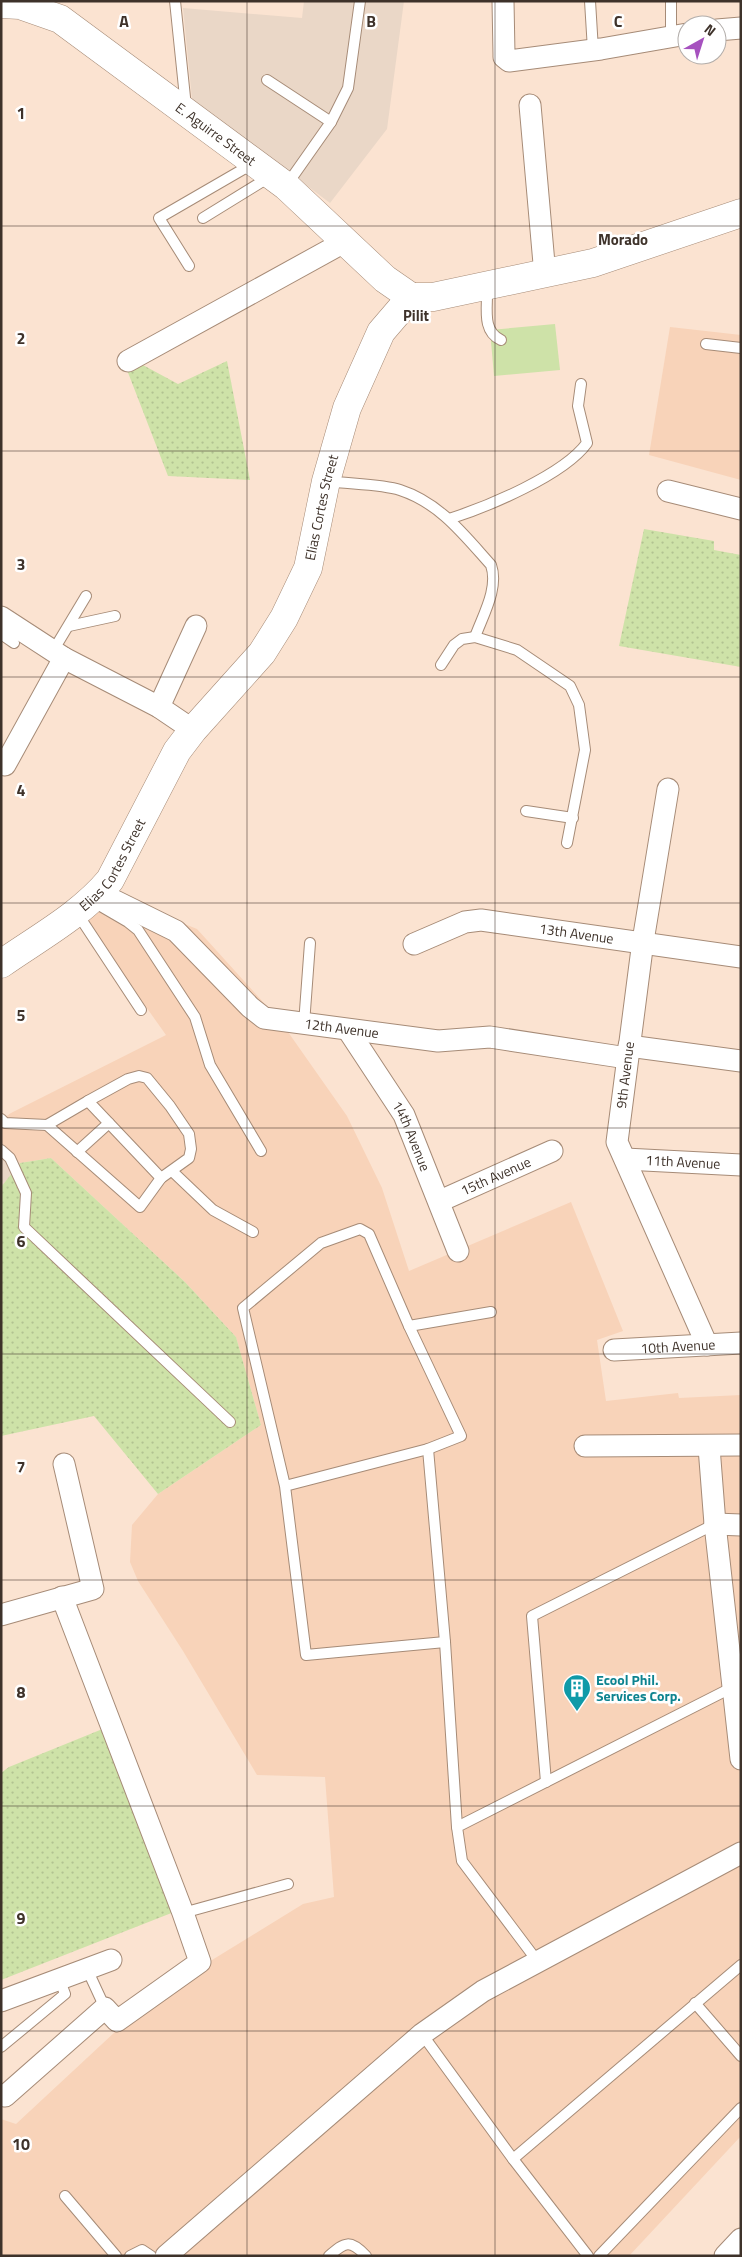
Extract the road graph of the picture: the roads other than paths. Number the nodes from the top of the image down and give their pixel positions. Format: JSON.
{"nodes":[{"id":1,"x":175,"y":1,"type":"edge"},
{"id":2,"x":360,"y":1,"type":"edge"},
{"id":3,"x":504,"y":1,"type":"edge"},
{"id":4,"x":590,"y":1,"type":"edge"},
{"id":5,"x":671,"y":1,"type":"edge"},
{"id":6,"x":14,"y":3,"type":"edge"},
{"id":7,"x":677,"y":26,"type":"edge"},
{"id":8,"x":741,"y":28,"type":"edge"},
{"id":9,"x":727,"y":29,"type":"edge"},
{"id":10,"x":677,"y":35,"type":"edge"},
{"id":11,"x":593,"y":50,"type":"junction"},
{"id":12,"x":268,"y":80,"type":"dead end"},
{"id":13,"x":530,"y":104,"type":"dead end"},
{"id":14,"x":186,"y":111,"type":"junction"},
{"id":15,"x":331,"y":122,"type":"junction"},
{"id":16,"x":271,"y":175,"type":"junction"},
{"id":17,"x":741,"y":213,"type":"edge"},
{"id":18,"x":204,"y":218,"type":"dead end"},
{"id":19,"x":346,"y":241,"type":"junction"},
{"id":20,"x":189,"y":266,"type":"dead end"},
{"id":21,"x":545,"y":275,"type":"junction"},
{"id":22,"x":487,"y":287,"type":"junction"},
{"id":23,"x":411,"y":297,"type":"junction"},
{"id":24,"x":501,"y":340,"type":"dead end"},
{"id":25,"x":706,"y":344,"type":"dead end"},
{"id":26,"x":741,"y":348,"type":"edge"},
{"id":27,"x":128,"y":361,"type":"dead end"},
{"id":28,"x":581,"y":384,"type":"dead end"},
{"id":29,"x":326,"y":481,"type":"junction"},
{"id":30,"x":668,"y":491,"type":"dead end"},
{"id":31,"x":741,"y":509,"type":"edge"},
{"id":32,"x":449,"y":518,"type":"junction"},
{"id":33,"x":86,"y":596,"type":"dead end"},
{"id":34,"x":115,"y":616,"type":"dead end"},
{"id":35,"x":1,"y":617,"type":"edge"},
{"id":36,"x":69,"y":626,"type":"junction"},
{"id":37,"x":196,"y":626,"type":"dead end"},
{"id":38,"x":1,"y":634,"type":"edge"},
{"id":39,"x":475,"y":637,"type":"junction"},
{"id":40,"x":14,"y":643,"type":"dead end"},
{"id":41,"x":58,"y":654,"type":"junction"},
{"id":42,"x":441,"y":665,"type":"dead end"},
{"id":43,"x":159,"y":707,"type":"junction"},
{"id":44,"x":193,"y":730,"type":"junction"},
{"id":45,"x":5,"y":765,"type":"dead end"},
{"id":46,"x":668,"y":789,"type":"dead end"},
{"id":47,"x":526,"y":811,"type":"dead end"},
{"id":48,"x":573,"y":818,"type":"junction"},
{"id":49,"x":567,"y":843,"type":"dead end"},
{"id":50,"x":89,"y":902,"type":"junction"},
{"id":51,"x":643,"y":942,"type":"junction"},
{"id":52,"x":310,"y":943,"type":"dead end"},
{"id":53,"x":414,"y":944,"type":"dead end"},
{"id":54,"x":741,"y":957,"type":"edge"},
{"id":55,"x":1,"y":964,"type":"edge"},
{"id":56,"x":141,"y":1010,"type":"dead end"},
{"id":57,"x":304,"y":1024,"type":"junction"},
{"id":58,"x":348,"y":1030,"type":"junction"},
{"id":59,"x":628,"y":1052,"type":"junction"},
{"id":60,"x":741,"y":1061,"type":"edge"},
{"id":61,"x":88,"y":1101,"type":"junction"},
{"id":62,"x":1,"y":1119,"type":"edge"},
{"id":63,"x":109,"y":1123,"type":"junction"},
{"id":64,"x":47,"y":1125,"type":"junction"},
{"id":65,"x":1,"y":1150,"type":"edge"},
{"id":66,"x":261,"y":1151,"type":"dead end"},
{"id":67,"x":552,"y":1151,"type":"dead end"},
{"id":68,"x":77,"y":1152,"type":"junction"},
{"id":69,"x":625,"y":1159,"type":"junction"},
{"id":70,"x":741,"y":1165,"type":"edge"},
{"id":71,"x":172,"y":1171,"type":"junction"},
{"id":72,"x":161,"y":1178,"type":"junction"},
{"id":73,"x":440,"y":1201,"type":"junction"},
{"id":74,"x":253,"y":1232,"type":"dead end"},
{"id":75,"x":458,"y":1251,"type":"dead end"},
{"id":76,"x":491,"y":1312,"type":"dead end"},
{"id":77,"x":409,"y":1326,"type":"junction"},
{"id":78,"x":741,"y":1343,"type":"edge"},
{"id":79,"x":707,"y":1345,"type":"junction"},
{"id":80,"x":614,"y":1350,"type":"dead end"},
{"id":81,"x":230,"y":1422,"type":"dead end"},
{"id":82,"x":741,"y":1445,"type":"edge"},
{"id":83,"x":585,"y":1446,"type":"dead end"},
{"id":84,"x":709,"y":1447,"type":"junction"},
{"id":85,"x":428,"y":1449,"type":"junction"},
{"id":86,"x":64,"y":1464,"type":"dead end"},
{"id":87,"x":285,"y":1486,"type":"junction"},
{"id":88,"x":715,"y":1524,"type":"junction"},
{"id":89,"x":741,"y":1525,"type":"edge"},
{"id":90,"x":62,"y":1598,"type":"junction"},
{"id":91,"x":1,"y":1615,"type":"edge"},
{"id":92,"x":445,"y":1642,"type":"junction"},
{"id":93,"x":733,"y":1687,"type":"junction"},
{"id":94,"x":741,"y":1759,"type":"edge"},
{"id":95,"x":546,"y":1782,"type":"junction"},
{"id":96,"x":457,"y":1826,"type":"junction"},
{"id":97,"x":741,"y":1853,"type":"edge"},
{"id":98,"x":288,"y":1884,"type":"dead end"},
{"id":99,"x":183,"y":1913,"type":"junction"},
{"id":100,"x":110,"y":1960,"type":"dead end"},
{"id":101,"x":538,"y":1962,"type":"junction"},
{"id":102,"x":741,"y":1965,"type":"edge"},
{"id":103,"x":87,"y":1969,"type":"junction"},
{"id":104,"x":60,"y":1978,"type":"junction"},
{"id":105,"x":1,"y":2002,"type":"edge"},
{"id":106,"x":695,"y":2003,"type":"junction"},
{"id":107,"x":105,"y":2008,"type":"junction"},
{"id":108,"x":422,"y":2034,"type":"junction"},
{"id":109,"x":1,"y":2047,"type":"edge"},
{"id":110,"x":741,"y":2056,"type":"edge"},
{"id":111,"x":3,"y":2092,"type":"edge"},
{"id":112,"x":741,"y":2108,"type":"edge"},
{"id":113,"x":513,"y":2159,"type":"junction"},
{"id":114,"x":65,"y":2196,"type":"dead end"},
{"id":115,"x":741,"y":2239,"type":"edge"},
{"id":116,"x":116,"y":2256,"type":"edge"},
{"id":117,"x":130,"y":2256,"type":"edge"},
{"id":118,"x":151,"y":2256,"type":"edge"},
{"id":119,"x":166,"y":2256,"type":"edge"},
{"id":120,"x":329,"y":2256,"type":"edge"},
{"id":121,"x":366,"y":2256,"type":"edge"},
{"id":122,"x":588,"y":2256,"type":"edge"},
{"id":123,"x":599,"y":2256,"type":"edge"},
{"id":124,"x":725,"y":2256,"type":"edge"}],
"edges":[{"from":1,"to":14,"type":"lane"},
{"from":2,"to":15,"type":"lane"},
{"from":3,"to":11,"type":"street"},
{"from":4,"to":11,"type":"lane"},
{"from":5,"to":7,"type":"lane"},
{"from":6,"to":14,"type":"street","name":"E. Aguirre Street"},
{"from":8,"to":9,"type":"street"},
{"from":10,"to":11,"type":"street"},
{"from":12,"to":15,"type":"lane"},
{"from":13,"to":21,"type":"street"},
{"from":14,"to":16,"type":"street","name":"E. Aguirre Street"},
{"from":15,"to":16,"type":"lane"},
{"from":16,"to":18,"type":"lane"},
{"from":16,"to":19,"type":"street","name":"E. Aguirre Street"},
{"from":16,"to":20,"type":"lane"},
{"from":17,"to":21,"type":"street"},
{"from":19,"to":23,"type":"street","name":"E. Aguirre Street"},
{"from":19,"to":27,"type":"street"},
{"from":21,"to":22,"type":"street"},
{"from":22,"to":23,"type":"street"},
{"from":22,"to":24,"type":"lane"},
{"from":23,"to":29,"type":"street","name":"Elias Cortes Street"},
{"from":25,"to":26,"type":"lane"},
{"from":28,"to":32,"type":"lane"},
{"from":29,"to":32,"type":"lane"},
{"from":29,"to":44,"type":"street","name":"Elias Cortes Street"},
{"from":30,"to":31,"type":"street"},
{"from":32,"to":39,"type":"lane"},
{"from":33,"to":36,"type":"lane"},
{"from":34,"to":36,"type":"lane"},
{"from":35,"to":41,"type":"street"},
{"from":36,"to":41,"type":"lane"},
{"from":37,"to":43,"type":"street"},
{"from":38,"to":40,"type":"lane"},
{"from":39,"to":42,"type":"lane"},
{"from":39,"to":48,"type":"lane"},
{"from":41,"to":43,"type":"street"},
{"from":41,"to":45,"type":"street"},
{"from":43,"to":44,"type":"street"},
{"from":44,"to":50,"type":"street","name":"Elias Cortes Street"},
{"from":46,"to":51,"type":"street","name":"9th Avenue"},
{"from":47,"to":48,"type":"lane"},
{"from":48,"to":49,"type":"lane"},
{"from":50,"to":55,"type":"street","name":"Elias Cortes Street"},
{"from":50,"to":56,"type":"lane"},
{"from":50,"to":57,"type":"street","name":"12th Avenue"},
{"from":50,"to":66,"type":"lane"},
{"from":51,"to":53,"type":"street","name":"13th Avenue"},
{"from":51,"to":54,"type":"street","name":"13th Avenue"},
{"from":51,"to":59,"type":"street","name":"9th Avenue"},
{"from":52,"to":57,"type":"lane"},
{"from":57,"to":58,"type":"street","name":"12th Avenue"},
{"from":58,"to":59,"type":"street","name":"12th Avenue"},
{"from":58,"to":73,"type":"street","name":"14th Avenue"},
{"from":59,"to":60,"type":"street","name":"12th Avenue"},
{"from":59,"to":69,"type":"street","name":"9th Avenue"},
{"from":61,"to":63,"type":"lane"},
{"from":61,"to":64,"type":"lane"},
{"from":61,"to":71,"type":"lane"},
{"from":62,"to":64,"type":"lane"},
{"from":63,"to":68,"type":"lane"},
{"from":63,"to":72,"type":"lane"},
{"from":64,"to":68,"type":"lane"},
{"from":65,"to":81,"type":"lane"},
{"from":67,"to":73,"type":"street","name":"15th Avenue"},
{"from":68,"to":72,"type":"lane"},
{"from":69,"to":70,"type":"street","name":"11th Avenue"},
{"from":69,"to":79,"type":"street","name":"9th Avenue"},
{"from":71,"to":72,"type":"lane"},
{"from":71,"to":74,"type":"lane"},
{"from":73,"to":75,"type":"street","name":"14th Avenue"},
{"from":76,"to":77,"type":"lane"},
{"from":77,"to":85,"type":"lane"},
{"from":77,"to":87,"type":"lane"},
{"from":78,"to":79,"type":"street","name":"10th Avenue"},
{"from":79,"to":80,"type":"street","name":"10th Avenue"},
{"from":82,"to":84,"type":"street"},
{"from":83,"to":84,"type":"street"},
{"from":84,"to":88,"type":"street"},
{"from":85,"to":87,"type":"lane"},
{"from":85,"to":92,"type":"lane"},
{"from":86,"to":90,"type":"street"},
{"from":87,"to":92,"type":"lane"},
{"from":88,"to":89,"type":"street"},
{"from":88,"to":93,"type":"street"},
{"from":88,"to":95,"type":"lane"},
{"from":90,"to":91,"type":"street"},
{"from":90,"to":99,"type":"street"},
{"from":92,"to":96,"type":"lane"},
{"from":93,"to":94,"type":"street"},
{"from":93,"to":95,"type":"lane"},
{"from":95,"to":96,"type":"lane"},
{"from":96,"to":101,"type":"lane"},
{"from":97,"to":101,"type":"street"},
{"from":98,"to":99,"type":"lane"},
{"from":99,"to":107,"type":"street"},
{"from":100,"to":103,"type":"street"},
{"from":101,"to":108,"type":"street"},
{"from":102,"to":106,"type":"lane"},
{"from":103,"to":104,"type":"street"},
{"from":103,"to":107,"type":"lane"},
{"from":104,"to":105,"type":"street"},
{"from":104,"to":109,"type":"lane"},
{"from":106,"to":110,"type":"lane"},
{"from":106,"to":113,"type":"lane"},
{"from":107,"to":111,"type":"street"},
{"from":108,"to":113,"type":"lane"},
{"from":108,"to":119,"type":"street"},
{"from":112,"to":123,"type":"lane"},
{"from":113,"to":122,"type":"lane"},
{"from":114,"to":116,"type":"lane"},
{"from":115,"to":124,"type":"street"},
{"from":117,"to":118,"type":"lane"},
{"from":120,"to":121,"type":"lane"}]}
